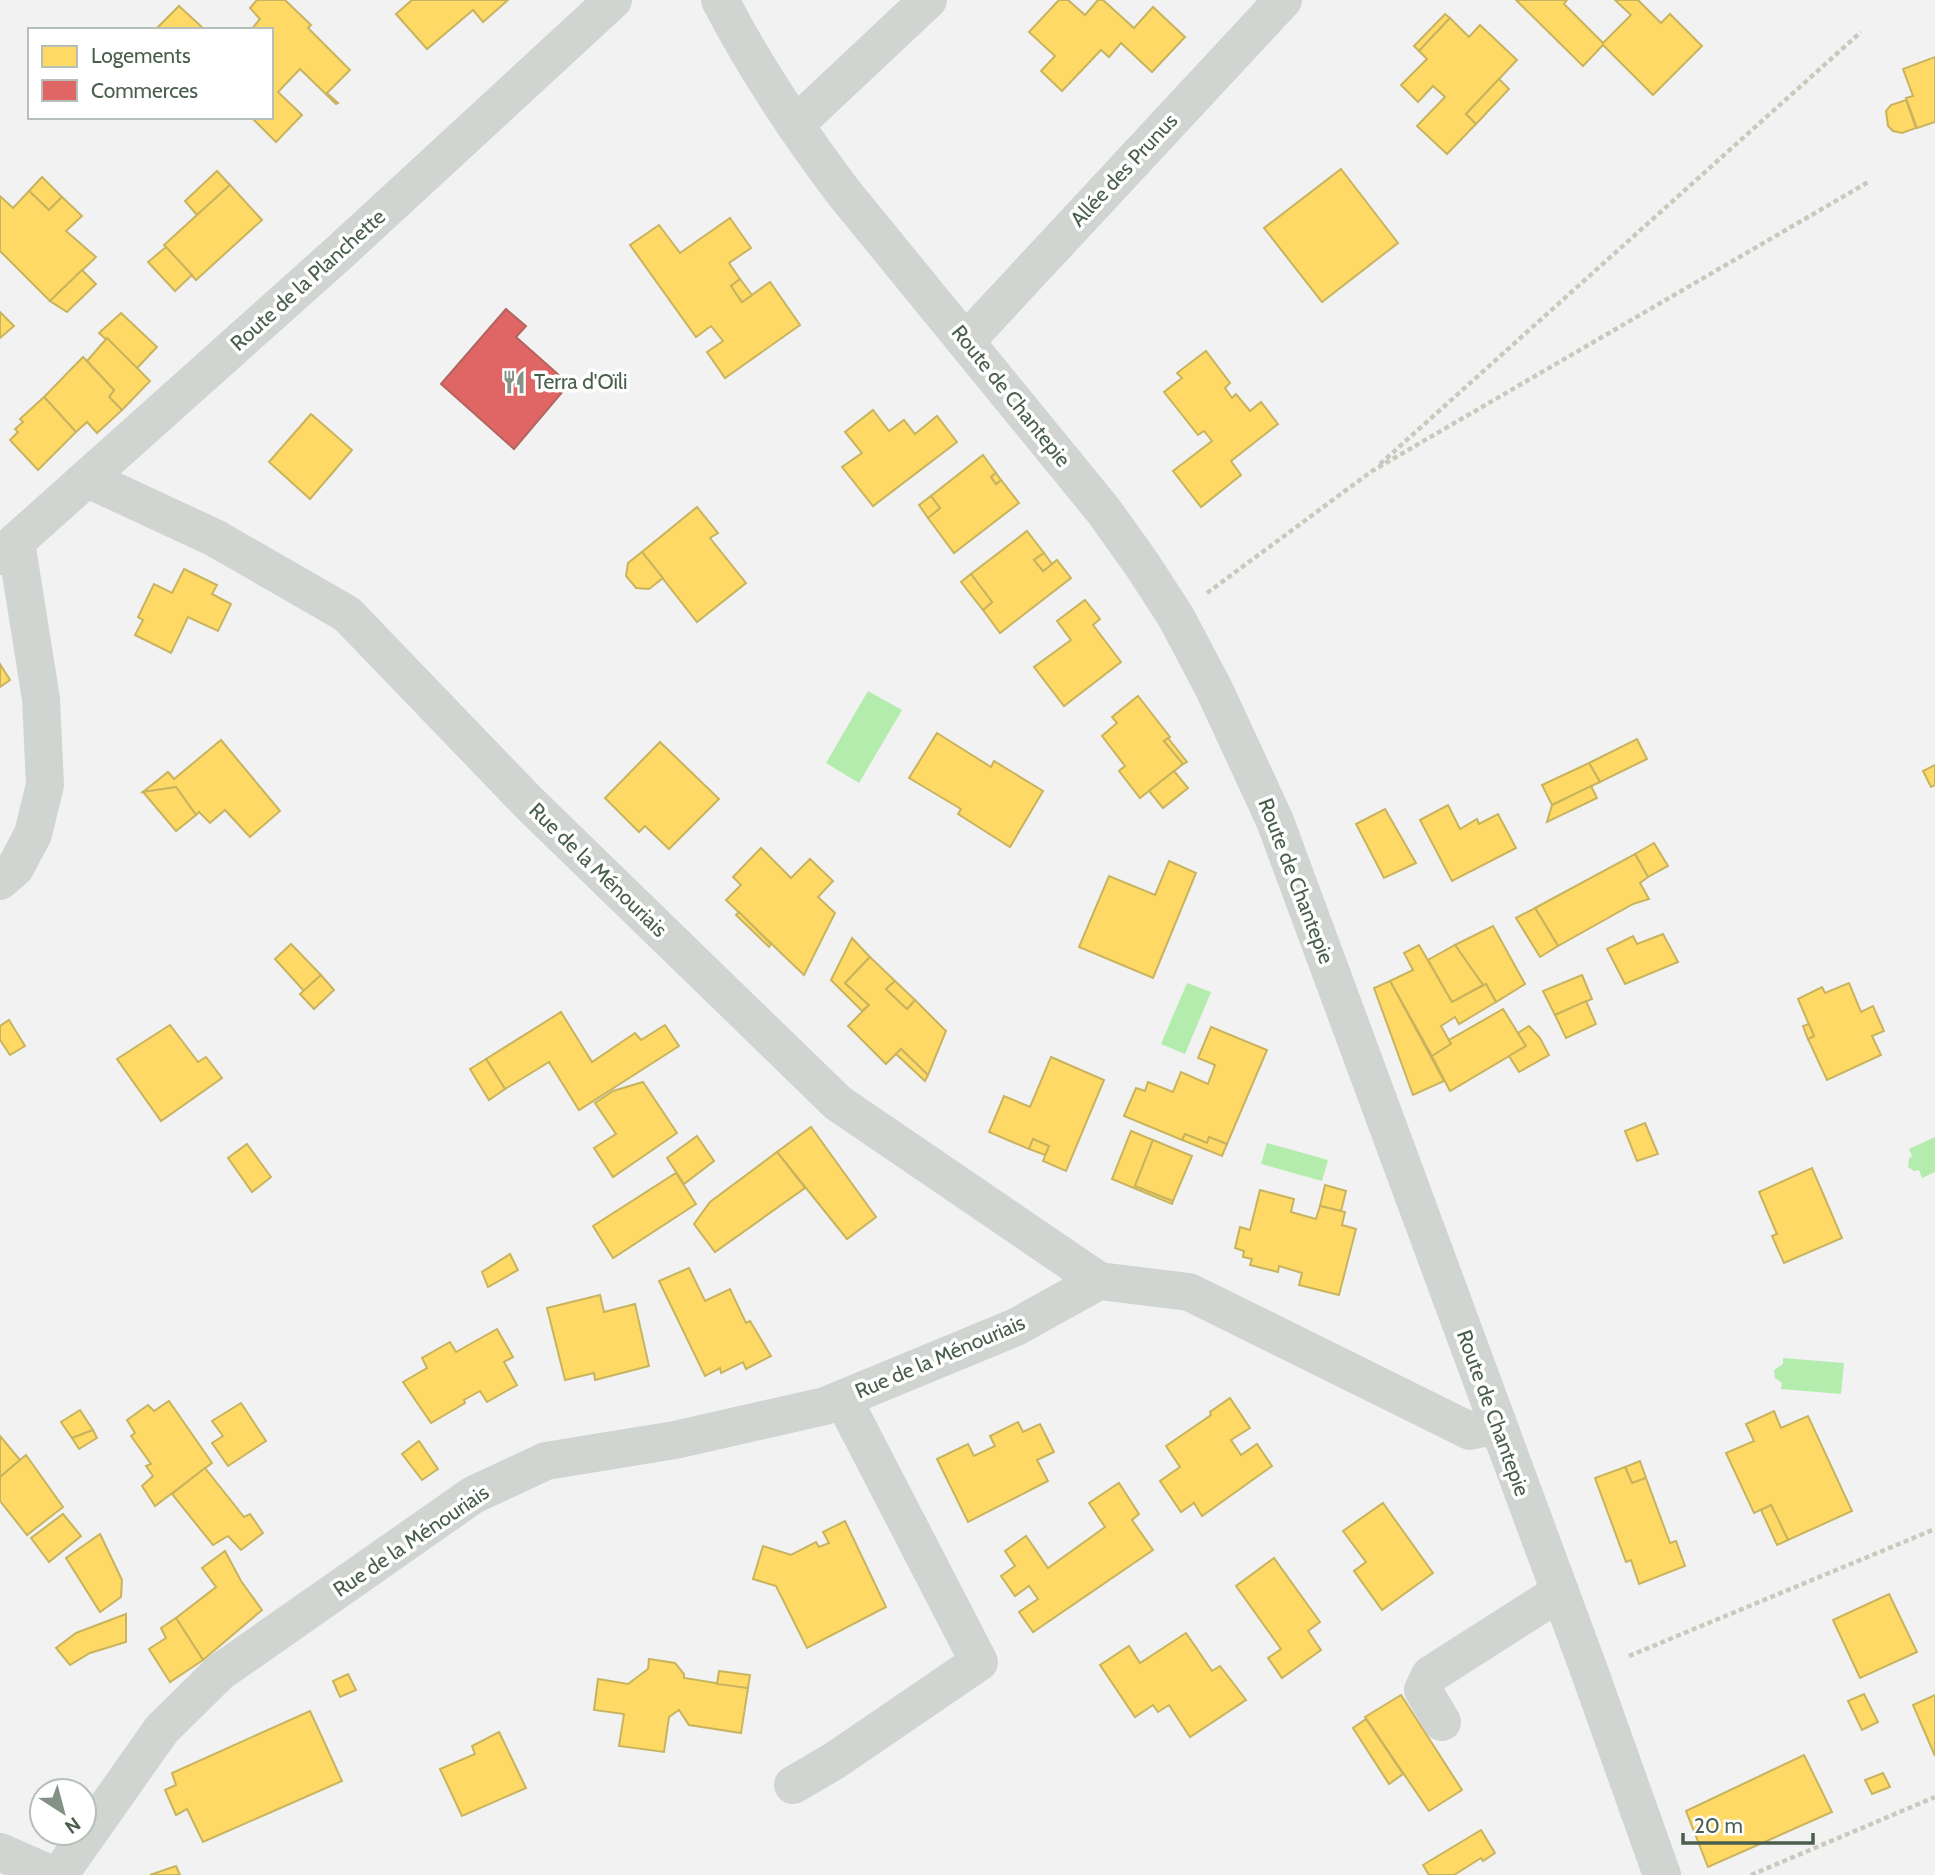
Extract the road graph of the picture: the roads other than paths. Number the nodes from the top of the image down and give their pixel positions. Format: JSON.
{"nodes":[{"id":1,"x":612,"y":0,"type":"edge"},
{"id":2,"x":720,"y":0,"type":"edge"},
{"id":3,"x":928,"y":0,"type":"edge"},
{"id":4,"x":1283,"y":0,"type":"edge"},
{"id":5,"x":795,"y":125,"type":"junction"},
{"id":6,"x":965,"y":341,"type":"junction"},
{"id":7,"x":88,"y":479,"type":"junction"},
{"id":8,"x":5,"y":544,"type":"edge"},
{"id":9,"x":0,"y":881,"type":"edge"},
{"id":10,"x":1099,"y":1281,"type":"junction"},
{"id":11,"x":843,"y":1399,"type":"junction"},
{"id":12,"x":1497,"y":1424,"type":"junction"},
{"id":13,"x":1560,"y":1592,"type":"junction"},
{"id":14,"x":1442,"y":1722,"type":"dead end"},
{"id":15,"x":793,"y":1784,"type":"dead end"},
{"id":16,"x":0,"y":1852,"type":"edge"},
{"id":17,"x":52,"y":1875,"type":"edge"},
{"id":18,"x":59,"y":1875,"type":"edge"},
{"id":19,"x":1662,"y":1875,"type":"edge"}],
"edges":[{"from":1,"to":7,"type":"street","name":"Route de la Planchette"},
{"from":2,"to":5,"type":"street","name":"Route de Chantepie"},
{"from":3,"to":5,"type":"street"},
{"from":4,"to":6,"type":"street","name":"Allée des Prunus"},
{"from":5,"to":6,"type":"street","name":"Route de Chantepie"},
{"from":6,"to":12,"type":"street","name":"Route de Chantepie"},
{"from":7,"to":8,"type":"street","name":"Route de la Planchette"},
{"from":7,"to":10,"type":"street","name":"Rue de la Ménouriais"},
{"from":8,"to":9,"type":"street"},
{"from":10,"to":11,"type":"street","name":"Rue de la Ménouriais"},
{"from":10,"to":12,"type":"street","name":"Rue de la Ménouriais"},
{"from":11,"to":15,"type":"street"},
{"from":11,"to":18,"type":"street","name":"Rue de la Ménouriais"},
{"from":12,"to":13,"type":"street","name":"Route de Chantepie"},
{"from":13,"to":14,"type":"street"},
{"from":13,"to":19,"type":"street","name":"Route de Chantepie"},
{"from":16,"to":17,"type":"street"}]}
